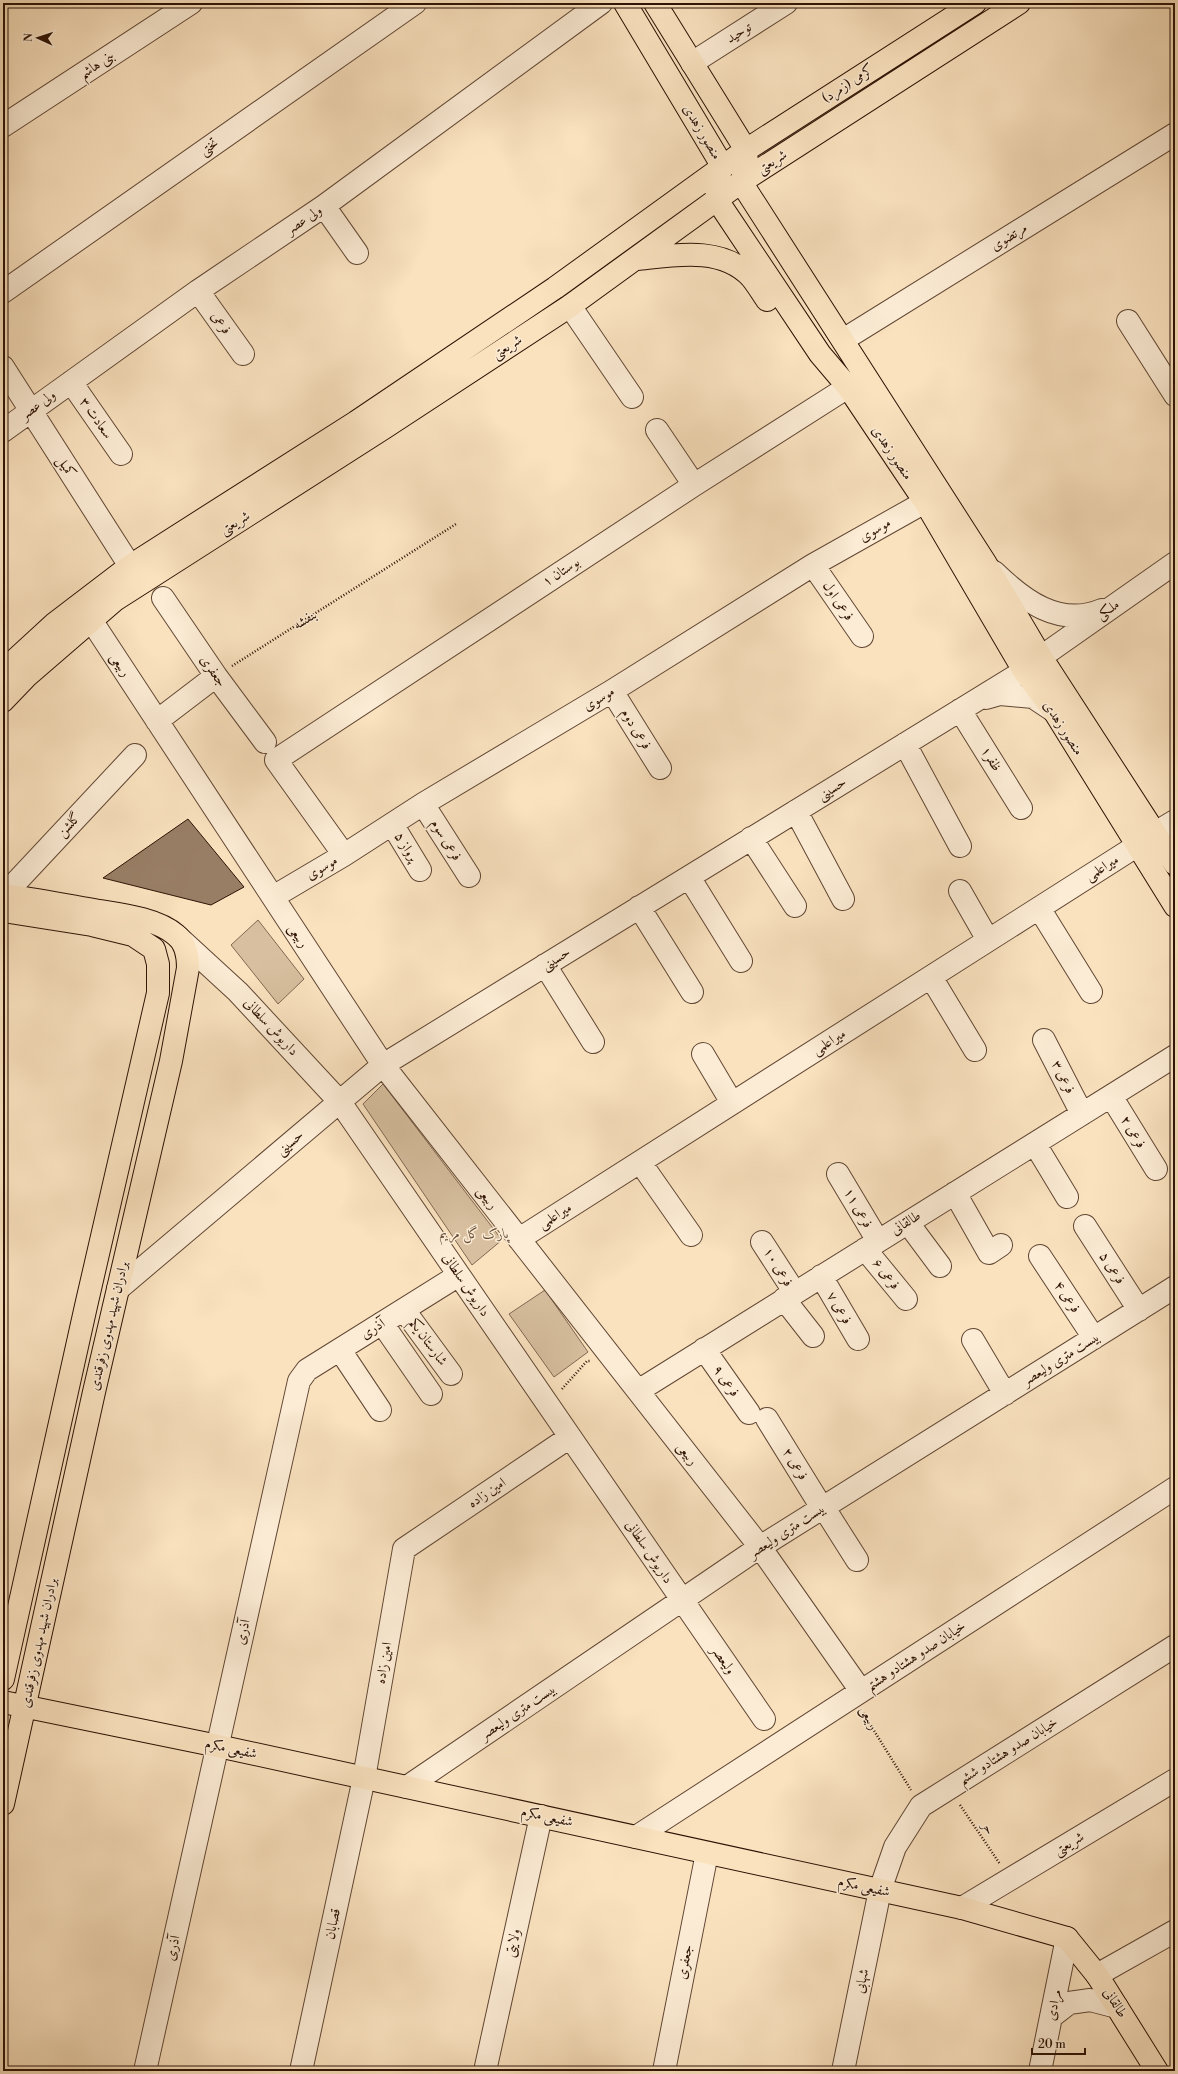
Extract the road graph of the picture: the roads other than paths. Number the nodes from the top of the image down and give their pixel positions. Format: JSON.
{"nodes":[{"id":1,"x":191,"y":3,"type":"edge"},
{"id":2,"x":415,"y":3,"type":"edge"},
{"id":3,"x":601,"y":3,"type":"edge"},
{"id":4,"x":625,"y":3,"type":"edge"},
{"id":5,"x":656,"y":3,"type":"edge"},
{"id":6,"x":786,"y":3,"type":"edge"},
{"id":7,"x":975,"y":3,"type":"edge"},
{"id":8,"x":1019,"y":3,"type":"edge"},
{"id":9,"x":692,"y":62,"type":"junction"},
{"id":10,"x":3,"y":126,"type":"edge"},
{"id":11,"x":1175,"y":134,"type":"edge"},
{"id":12,"x":746,"y":150,"type":"junction"},
{"id":13,"x":723,"y":167,"type":"junction"},
{"id":14,"x":741,"y":182,"type":"junction"},
{"id":15,"x":717,"y":200,"type":"junction"},
{"id":16,"x":324,"y":206,"type":"junction"},
{"id":17,"x":358,"y":253,"type":"dead end"},
{"id":18,"x":636,"y":259,"type":"junction"},
{"id":19,"x":198,"y":291,"type":"junction"},
{"id":20,"x":3,"y":292,"type":"edge"},
{"id":21,"x":570,"y":306,"type":"junction"},
{"id":22,"x":1128,"y":321,"type":"dead end"},
{"id":23,"x":843,"y":340,"type":"junction"},
{"id":24,"x":243,"y":354,"type":"dead end"},
{"id":25,"x":820,"y":354,"type":"junction"},
{"id":26,"x":3,"y":367,"type":"edge"},
{"id":27,"x":71,"y":382,"type":"junction"},
{"id":28,"x":848,"y":387,"type":"junction"},
{"id":29,"x":1175,"y":394,"type":"edge"},
{"id":30,"x":632,"y":397,"type":"dead end"},
{"id":31,"x":30,"y":411,"type":"junction"},
{"id":32,"x":657,"y":430,"type":"dead end"},
{"id":33,"x":3,"y":432,"type":"edge"},
{"id":34,"x":121,"y":454,"type":"dead end"},
{"id":35,"x":694,"y":485,"type":"junction"},
{"id":36,"x":925,"y":502,"type":"junction"},
{"id":37,"x":1175,"y":563,"type":"edge"},
{"id":38,"x":986,"y":564,"type":"junction"},
{"id":39,"x":130,"y":566,"type":"junction"},
{"id":40,"x":813,"y":566,"type":"junction"},
{"id":41,"x":163,"y":598,"type":"dead end"},
{"id":42,"x":1116,"y":604,"type":"junction"},
{"id":43,"x":91,"y":620,"type":"junction"},
{"id":44,"x":862,"y":636,"type":"dead end"},
{"id":45,"x":1041,"y":657,"type":"junction"},
{"id":46,"x":3,"y":671,"type":"edge"},
{"id":47,"x":1024,"y":671,"type":"junction"},
{"id":48,"x":216,"y":676,"type":"junction"},
{"id":49,"x":612,"y":691,"type":"junction"},
{"id":50,"x":3,"y":701,"type":"edge"},
{"id":51,"x":969,"y":705,"type":"junction"},
{"id":52,"x":1054,"y":711,"type":"junction"},
{"id":53,"x":157,"y":721,"type":"junction"},
{"id":54,"x":906,"y":744,"type":"junction"},
{"id":55,"x":271,"y":751,"type":"junction"},
{"id":56,"x":135,"y":755,"type":"dead end"},
{"id":57,"x":660,"y":768,"type":"dead end"},
{"id":58,"x":423,"y":804,"type":"junction"},
{"id":59,"x":1021,"y":808,"type":"dead end"},
{"id":60,"x":796,"y":811,"type":"junction"},
{"id":61,"x":1175,"y":821,"type":"edge"},
{"id":62,"x":392,"y":824,"type":"junction"},
{"id":63,"x":752,"y":838,"type":"junction"},
{"id":64,"x":1147,"y":839,"type":"junction"},
{"id":65,"x":960,"y":846,"type":"dead end"},
{"id":66,"x":344,"y":855,"type":"junction"},
{"id":67,"x":1175,"y":864,"type":"edge"},
{"id":68,"x":420,"y":870,"type":"dead end"},
{"id":69,"x":469,"y":876,"type":"dead end"},
{"id":70,"x":689,"y":877,"type":"junction"},
{"id":71,"x":960,"y":891,"type":"dead end"},
{"id":72,"x":273,"y":897,"type":"junction"},
{"id":73,"x":843,"y":899,"type":"dead end"},
{"id":74,"x":3,"y":901,"type":"edge"},
{"id":75,"x":794,"y":906,"type":"dead end"},
{"id":76,"x":1175,"y":906,"type":"edge"},
{"id":77,"x":639,"y":907,"type":"junction"},
{"id":78,"x":1038,"y":908,"type":"junction"},
{"id":79,"x":93,"y":918,"type":"junction"},
{"id":80,"x":177,"y":936,"type":"junction"},
{"id":81,"x":988,"y":940,"type":"junction"},
{"id":82,"x":741,"y":961,"type":"dead end"},
{"id":83,"x":545,"y":965,"type":"junction"},
{"id":84,"x":931,"y":977,"type":"junction"},
{"id":85,"x":692,"y":992,"type":"dead end"},
{"id":86,"x":1091,"y":992,"type":"dead end"},
{"id":87,"x":1044,"y":1040,"type":"dead end"},
{"id":88,"x":593,"y":1042,"type":"dead end"},
{"id":89,"x":975,"y":1050,"type":"dead end"},
{"id":90,"x":703,"y":1054,"type":"dead end"},
{"id":91,"x":1175,"y":1056,"type":"edge"},
{"id":92,"x":383,"y":1065,"type":"junction"},
{"id":93,"x":1111,"y":1096,"type":"junction"},
{"id":94,"x":340,"y":1102,"type":"junction"},
{"id":95,"x":732,"y":1103,"type":"junction"},
{"id":96,"x":1082,"y":1114,"type":"junction"},
{"id":97,"x":1035,"y":1144,"type":"junction"},
{"id":98,"x":640,"y":1162,"type":"junction"},
{"id":99,"x":1156,"y":1169,"type":"dead end"},
{"id":100,"x":838,"y":1174,"type":"dead end"},
{"id":101,"x":955,"y":1193,"type":"junction"},
{"id":102,"x":1067,"y":1197,"type":"dead end"},
{"id":103,"x":908,"y":1222,"type":"junction"},
{"id":104,"x":1085,"y":1226,"type":"dead end"},
{"id":105,"x":691,"y":1235,"type":"dead end"},
{"id":106,"x":519,"y":1239,"type":"junction"},
{"id":107,"x":762,"y":1242,"type":"dead end"},
{"id":108,"x":872,"y":1245,"type":"junction"},
{"id":109,"x":1000,"y":1245,"type":"dead end"},
{"id":110,"x":1040,"y":1256,"type":"dead end"},
{"id":111,"x":940,"y":1266,"type":"dead end"},
{"id":112,"x":459,"y":1275,"type":"junction"},
{"id":113,"x":821,"y":1276,"type":"junction"},
{"id":114,"x":1175,"y":1287,"type":"edge"},
{"id":115,"x":118,"y":1289,"type":"junction"},
{"id":116,"x":789,"y":1296,"type":"junction"},
{"id":117,"x":906,"y":1299,"type":"dead end"},
{"id":118,"x":86,"y":1306,"type":"junction"},
{"id":119,"x":404,"y":1310,"type":"junction"},
{"id":120,"x":1139,"y":1310,"type":"junction"},
{"id":121,"x":382,"y":1324,"type":"junction"},
{"id":122,"x":813,"y":1336,"type":"dead end"},
{"id":123,"x":1094,"y":1338,"type":"junction"},
{"id":124,"x":858,"y":1339,"type":"dead end"},
{"id":125,"x":972,"y":1340,"type":"dead end"},
{"id":126,"x":704,"y":1349,"type":"junction"},
{"id":127,"x":340,"y":1350,"type":"junction"},
{"id":128,"x":451,"y":1374,"type":"dead end"},
{"id":129,"x":638,"y":1390,"type":"junction"},
{"id":130,"x":431,"y":1394,"type":"dead end"},
{"id":131,"x":1005,"y":1394,"type":"junction"},
{"id":132,"x":380,"y":1410,"type":"dead end"},
{"id":133,"x":758,"y":1416,"type":"joint"},
{"id":134,"x":570,"y":1436,"type":"junction"},
{"id":135,"x":1175,"y":1488,"type":"edge"},
{"id":136,"x":823,"y":1508,"type":"junction"},
{"id":137,"x":760,"y":1547,"type":"junction"},
{"id":138,"x":404,"y":1549,"type":"joint"},
{"id":139,"x":857,"y":1560,"type":"dead end"},
{"id":140,"x":682,"y":1600,"type":"junction"},
{"id":141,"x":1175,"y":1646,"type":"edge"},
{"id":142,"x":3,"y":1679,"type":"edge"},
{"id":143,"x":861,"y":1691,"type":"junction"},
{"id":144,"x":3,"y":1702,"type":"edge"},
{"id":145,"x":24,"y":1707,"type":"junction"},
{"id":146,"x":764,"y":1719,"type":"dead end"},
{"id":147,"x":218,"y":1746,"type":"junction"},
{"id":148,"x":364,"y":1778,"type":"junction"},
{"id":149,"x":1175,"y":1780,"type":"edge"},
{"id":150,"x":407,"y":1787,"type":"junction"},
{"id":151,"x":3,"y":1804,"type":"edge"},
{"id":152,"x":541,"y":1816,"type":"junction"},
{"id":153,"x":636,"y":1837,"type":"junction"},
{"id":154,"x":707,"y":1852,"type":"junction"},
{"id":155,"x":880,"y":1890,"type":"junction"},
{"id":156,"x":962,"y":1908,"type":"junction"},
{"id":157,"x":1175,"y":1931,"type":"edge"},
{"id":158,"x":1068,"y":1938,"type":"junction"},
{"id":159,"x":1097,"y":1975,"type":"junction"},
{"id":160,"x":1117,"y":2007,"type":"junction"},
{"id":161,"x":1051,"y":2017,"type":"junction"},
{"id":162,"x":145,"y":2071,"type":"edge"},
{"id":163,"x":301,"y":2071,"type":"edge"},
{"id":164,"x":485,"y":2071,"type":"edge"},
{"id":165,"x":664,"y":2071,"type":"edge"},
{"id":166,"x":843,"y":2071,"type":"edge"},
{"id":167,"x":1040,"y":2071,"type":"edge"},
{"id":168,"x":1157,"y":2071,"type":"edge"}],
"edges":[{"from":1,"to":10,"type":"street","name":"بنی هاشم"},
{"from":2,"to":20,"type":"street","name":"تختی"},
{"from":3,"to":16,"type":"street","name":"ولی عصر"},
{"from":4,"to":13,"type":"main road","name":"منصور زهدی"},
{"from":5,"to":9,"type":"main road","name":"منصور زهدی"},
{"from":6,"to":9,"type":"street","name":"توحید"},
{"from":7,"to":12,"type":"main road","name":"کرمی (زمرد)"},
{"from":8,"to":14,"type":"main road","name":"شریعتی"},
{"from":9,"to":12,"type":"main road","name":"منصور زهدی"},
{"from":11,"to":23,"type":"street","name":"مرتضوی"},
{"from":12,"to":13,"type":"main road","name":"کرمی (زمرد)"},
{"from":12,"to":14,"type":"main road"},
{"from":13,"to":15,"type":"main road","name":"منصور زهدی"},
{"from":13,"to":39,"type":"main road","name":"شریعتی"},
{"from":14,"to":15,"type":"main road","name":"شریعتی"},
{"from":14,"to":23,"type":"main road","name":"منصور زهدی"},
{"from":15,"to":18,"type":"main road","name":"شریعتی"},
{"from":15,"to":25,"type":"main road","name":"منصور زهدی"},
{"from":16,"to":17,"type":"street"},
{"from":16,"to":19,"type":"street","name":"ولی عصر"},
{"from":18,"to":21,"type":"main road","name":"شریعتی"},
{"from":18,"to":25,"type":"main road"},
{"from":19,"to":24,"type":"street","name":"فرعی"},
{"from":19,"to":27,"type":"street","name":"ولی عصر"},
{"from":21,"to":30,"type":"street"},
{"from":21,"to":43,"type":"main road","name":"شریعتی"},
{"from":22,"to":29,"type":"street"},
{"from":23,"to":38,"type":"main road","name":"منصور زهدی"},
{"from":25,"to":28,"type":"main road","name":"منصور زهدی"},
{"from":26,"to":31,"type":"street","name":"کمیل"},
{"from":27,"to":31,"type":"street","name":"ولی عصر"},
{"from":27,"to":34,"type":"street","name":"سعادت ۳"},
{"from":28,"to":35,"type":"street","name":"بوستان ۱"},
{"from":28,"to":36,"type":"main road","name":"منصور زهدی"},
{"from":31,"to":33,"type":"street","name":"ولی عصر"},
{"from":31,"to":39,"type":"street","name":"کمیل"},
{"from":32,"to":35,"type":"street"},
{"from":35,"to":55,"type":"street","name":"بوستان ۱"},
{"from":36,"to":40,"type":"street","name":"موسوی"},
{"from":36,"to":47,"type":"main road","name":"منصور زهدی"},
{"from":37,"to":42,"type":"street","name":"ملکی"},
{"from":38,"to":42,"type":"street"},
{"from":38,"to":45,"type":"main road","name":"منصور زهدی"},
{"from":39,"to":46,"type":"main road","name":"شریعتی"},
{"from":40,"to":44,"type":"street","name":"فرعی اول"},
{"from":40,"to":49,"type":"street","name":"موسوی"},
{"from":41,"to":48,"type":"street","name":"جعفری"},
{"from":42,"to":45,"type":"street","name":"ملکی"},
{"from":43,"to":50,"type":"main road","name":"شریعتی"},
{"from":43,"to":53,"type":"street","name":"ربیعی"},
{"from":45,"to":47,"type":"main road"},
{"from":45,"to":64,"type":"main road","name":"منصور زهدی"},
{"from":47,"to":51,"type":"street","name":"حسینی"},
{"from":47,"to":52,"type":"main road","name":"منصور زهدی"},
{"from":48,"to":53,"type":"street"},
{"from":48,"to":55,"type":"street","name":"جعفری"},
{"from":49,"to":57,"type":"street","name":"فرعی دوم"},
{"from":49,"to":58,"type":"street","name":"موسوی"},
{"from":51,"to":52,"type":"street"},
{"from":51,"to":54,"type":"street","name":"حسینی"},
{"from":51,"to":59,"type":"street","name":"ظفر۱"},
{"from":52,"to":64,"type":"main road","name":"منصور زهدی"},
{"from":53,"to":72,"type":"street","name":"ربیعی"},
{"from":54,"to":60,"type":"street","name":"حسینی"},
{"from":54,"to":65,"type":"street"},
{"from":55,"to":66,"type":"street","name":"جعفری"},
{"from":56,"to":74,"type":"street","name":"گلشن"},
{"from":58,"to":62,"type":"street","name":"موسوی"},
{"from":58,"to":69,"type":"street","name":"فرعی سوم"},
{"from":60,"to":63,"type":"street","name":"حسینی"},
{"from":60,"to":73,"type":"street"},
{"from":61,"to":64,"type":"street","name":"میراعلمی"},
{"from":62,"to":66,"type":"street","name":"موسوی"},
{"from":62,"to":68,"type":"street","name":"پرواز ۵"},
{"from":63,"to":70,"type":"street","name":"حسینی"},
{"from":63,"to":75,"type":"street"},
{"from":64,"to":67,"type":"main road","name":"منصور زهدی"},
{"from":64,"to":76,"type":"main road","name":"منصور زهدی"},
{"from":64,"to":78,"type":"street","name":"میراعلمی"},
{"from":66,"to":72,"type":"street","name":"موسوی"},
{"from":70,"to":77,"type":"street","name":"حسینی"},
{"from":70,"to":82,"type":"street"},
{"from":71,"to":81,"type":"street"},
{"from":72,"to":92,"type":"street","name":"ربیعی"},
{"from":74,"to":79,"type":"main road"},
{"from":77,"to":83,"type":"street","name":"حسینی"},
{"from":77,"to":85,"type":"street"},
{"from":78,"to":81,"type":"street","name":"میراعلمی"},
{"from":78,"to":86,"type":"street"},
{"from":79,"to":80,"type":"main road"},
{"from":79,"to":118,"type":"main road","name":"برادران شهید مهدوی زفرقندی"},
{"from":80,"to":94,"type":"street","name":"داریوش سلطانی"},
{"from":80,"to":115,"type":"main road","name":"برادران شهید مهدوی زفرقندی"},
{"from":81,"to":84,"type":"street","name":"میراعلمی"},
{"from":83,"to":88,"type":"street"},
{"from":83,"to":92,"type":"street","name":"حسینی"},
{"from":84,"to":89,"type":"street"},
{"from":84,"to":95,"type":"street","name":"میراعلمی"},
{"from":87,"to":96,"type":"street","name":"فرعی ۳"},
{"from":90,"to":95,"type":"street"},
{"from":91,"to":93,"type":"street","name":"طالقانی"},
{"from":92,"to":94,"type":"street","name":"حسینی"},
{"from":92,"to":106,"type":"street","name":"ربیعی"},
{"from":93,"to":96,"type":"street","name":"طالقانی"},
{"from":93,"to":99,"type":"street","name":"فرعی ۲"},
{"from":94,"to":112,"type":"street","name":"داریوش سلطانی"},
{"from":94,"to":115,"type":"street","name":"حسینی"},
{"from":95,"to":98,"type":"street","name":"میراعلمی"},
{"from":96,"to":97,"type":"street","name":"طالقانی"},
{"from":97,"to":101,"type":"street","name":"طالقانی"},
{"from":97,"to":102,"type":"street"},
{"from":98,"to":105,"type":"street"},
{"from":98,"to":106,"type":"street","name":"میراعلمی"},
{"from":100,"to":108,"type":"street","name":"فرعی ۱۱"},
{"from":101,"to":103,"type":"street","name":"طالقانی"},
{"from":101,"to":109,"type":"street"},
{"from":103,"to":108,"type":"street","name":"طالقانی"},
{"from":103,"to":111,"type":"street"},
{"from":104,"to":120,"type":"street","name":"فرعی ۵"},
{"from":106,"to":129,"type":"street","name":"ربیعی"},
{"from":107,"to":116,"type":"street","name":"فرعی ۱۰"},
{"from":108,"to":113,"type":"street","name":"طالقانی"},
{"from":108,"to":117,"type":"street","name":"فرعی ۶"},
{"from":110,"to":123,"type":"street","name":"فرعی ۴"},
{"from":112,"to":119,"type":"street","name":"آذری"},
{"from":112,"to":134,"type":"street","name":"داریوش سلطانی"},
{"from":113,"to":116,"type":"street","name":"طالقانی"},
{"from":113,"to":124,"type":"street","name":"فرعی ۷"},
{"from":114,"to":120,"type":"street","name":"بیست متری ولیعصر"},
{"from":115,"to":118,"type":"main road"},
{"from":115,"to":145,"type":"main road","name":"برادران شهید مهدوی زفرقندی"},
{"from":116,"to":122,"type":"street","name":"فرعی ۱۰"},
{"from":116,"to":126,"type":"street","name":"طالقانی"},
{"from":118,"to":142,"type":"main road","name":"برادران شهید مهدوی زفرقندی"},
{"from":119,"to":121,"type":"street","name":"آذری"},
{"from":119,"to":128,"type":"street","name":"شارستان یکم"},
{"from":120,"to":123,"type":"street","name":"بیست متری ولیعصر"},
{"from":121,"to":127,"type":"street","name":"آذری"},
{"from":121,"to":130,"type":"street"},
{"from":123,"to":131,"type":"street","name":"بیست متری ولیعصر"},
{"from":125,"to":131,"type":"street"},
{"from":126,"to":129,"type":"street","name":"طالقانی"},
{"from":126,"to":133,"type":"street","name":"فرعی ۹"},
{"from":127,"to":132,"type":"street"},
{"from":127,"to":147,"type":"street","name":"آذری"},
{"from":129,"to":137,"type":"street","name":"ربیعی"},
{"from":131,"to":136,"type":"street","name":"بیست متری ولیعصر"},
{"from":133,"to":136,"type":"street","name":"فرعی ۲"},
{"from":134,"to":138,"type":"street","name":"امین زاده"},
{"from":134,"to":140,"type":"street","name":"داریوش سلطانی"},
{"from":135,"to":143,"type":"street","name":"خیابان صدو هشتادو هشتم"},
{"from":136,"to":137,"type":"street","name":"بیست متری ولیعصر"},
{"from":136,"to":139,"type":"street","name":"فرعی ۲"},
{"from":137,"to":140,"type":"street","name":"بیست متری ولیعصر"},
{"from":137,"to":143,"type":"street","name":"ربیعی"},
{"from":138,"to":148,"type":"street","name":"امين زاده"},
{"from":140,"to":146,"type":"street","name":"ولیعصر"},
{"from":140,"to":150,"type":"street","name":"بیست متری ولیعصر"},
{"from":141,"to":155,"type":"street","name":"خیابان صدو هشتادو ششم"},
{"from":143,"to":153,"type":"street","name":"خیابان صدو هشتادو هشتم"},
{"from":144,"to":145,"type":"main road","name":"شفیعی مکرم"},
{"from":145,"to":147,"type":"main road","name":"شفیعی مکرم"},
{"from":145,"to":151,"type":"main road","name":"برادران شهید مهدوی زفرقندی"},
{"from":147,"to":148,"type":"main road","name":"شفیعی مکرم"},
{"from":147,"to":162,"type":"street","name":"آذری"},
{"from":148,"to":150,"type":"main road","name":"شفیعی مکرم"},
{"from":148,"to":163,"type":"street","name":"قصابان"},
{"from":149,"to":156,"type":"street","name":"شریعتی"},
{"from":150,"to":152,"type":"main road","name":"شفیعی مکرم"},
{"from":152,"to":153,"type":"main road","name":"شفیعی مکرم"},
{"from":152,"to":164,"type":"street","name":"ولایتی"},
{"from":153,"to":154,"type":"main road","name":"شفیعی مکرم"},
{"from":154,"to":155,"type":"main road","name":"شفیعی مکرم"},
{"from":154,"to":165,"type":"street","name":"جعفری"},
{"from":155,"to":156,"type":"main road","name":"شفیعی مکرم"},
{"from":155,"to":166,"type":"street","name":"شهابی"},
{"from":156,"to":158,"type":"main road","name":"شفیعی مکرم"},
{"from":157,"to":159,"type":"street"},
{"from":158,"to":159,"type":"main road","name":"طالقانی"},
{"from":158,"to":161,"type":"street","name":"مرادی"},
{"from":159,"to":160,"type":"main road","name":"طالقانی"},
{"from":160,"to":161,"type":"street"},
{"from":160,"to":168,"type":"main road","name":"طالقانی"},
{"from":161,"to":167,"type":"street","name":"مرادی"}]}
